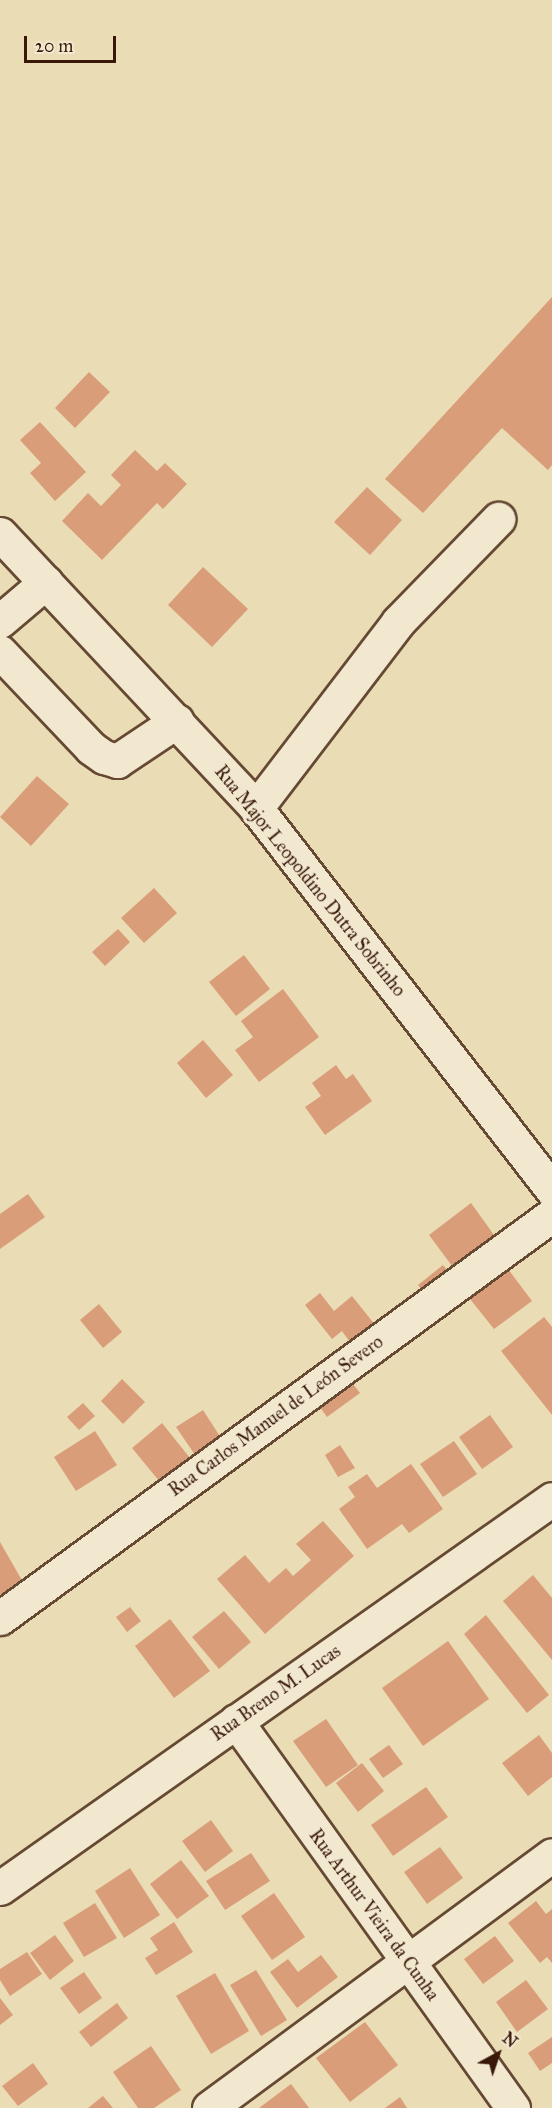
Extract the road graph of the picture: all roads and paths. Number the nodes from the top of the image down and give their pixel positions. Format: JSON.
{"nodes":[{"id":1,"x":498,"y":519,"type":"dead end"},
{"id":2,"x":0,"y":534,"type":"edge"},
{"id":3,"x":46,"y":582,"type":"junction"},
{"id":4,"x":0,"y":621,"type":"edge"},
{"id":5,"x":0,"y":652,"type":"edge"},
{"id":6,"x":177,"y":721,"type":"junction"},
{"id":7,"x":256,"y":808,"type":"junction"},
{"id":8,"x":552,"y":1190,"type":"edge"},
{"id":9,"x":552,"y":1215,"type":"edge"},
{"id":10,"x":552,"y":1499,"type":"edge"},
{"id":11,"x":0,"y":1618,"type":"edge"},
{"id":12,"x":236,"y":1721,"type":"junction"},
{"id":13,"x":552,"y":1855,"type":"edge"},
{"id":14,"x":0,"y":1888,"type":"edge"},
{"id":15,"x":406,"y":1960,"type":"junction"},
{"id":16,"x":209,"y":2108,"type":"edge"},
{"id":17,"x":513,"y":2108,"type":"edge"}],
"edges":[{"from":1,"to":7,"type":"street"},
{"from":2,"to":3,"type":"street","name":"Rua Major Leopoldino Dutra Sobrinho"},
{"from":3,"to":4,"type":"street"},
{"from":3,"to":6,"type":"street","name":"Rua Major Leopoldino Dutra Sobrinho"},
{"from":5,"to":6,"type":"street"},
{"from":6,"to":7,"type":"street","name":"Rua Major Leopoldino Dutra Sobrinho"},
{"from":7,"to":8,"type":"street","name":"Rua Major Leopoldino Dutra Sobrinho"},
{"from":9,"to":11,"type":"street","name":"Rua Carlos Manuel de León Severo"},
{"from":10,"to":12,"type":"street","name":"Rua Breno M. Lucas"},
{"from":12,"to":14,"type":"street","name":"Rua Breno M. Lucas"},
{"from":12,"to":15,"type":"street","name":"Rua Arthur Vieira da Cunha"},
{"from":13,"to":15,"type":"street"},
{"from":15,"to":16,"type":"street"},
{"from":15,"to":17,"type":"street","name":"Rua Arthur Vieira da Cunha"}]}
